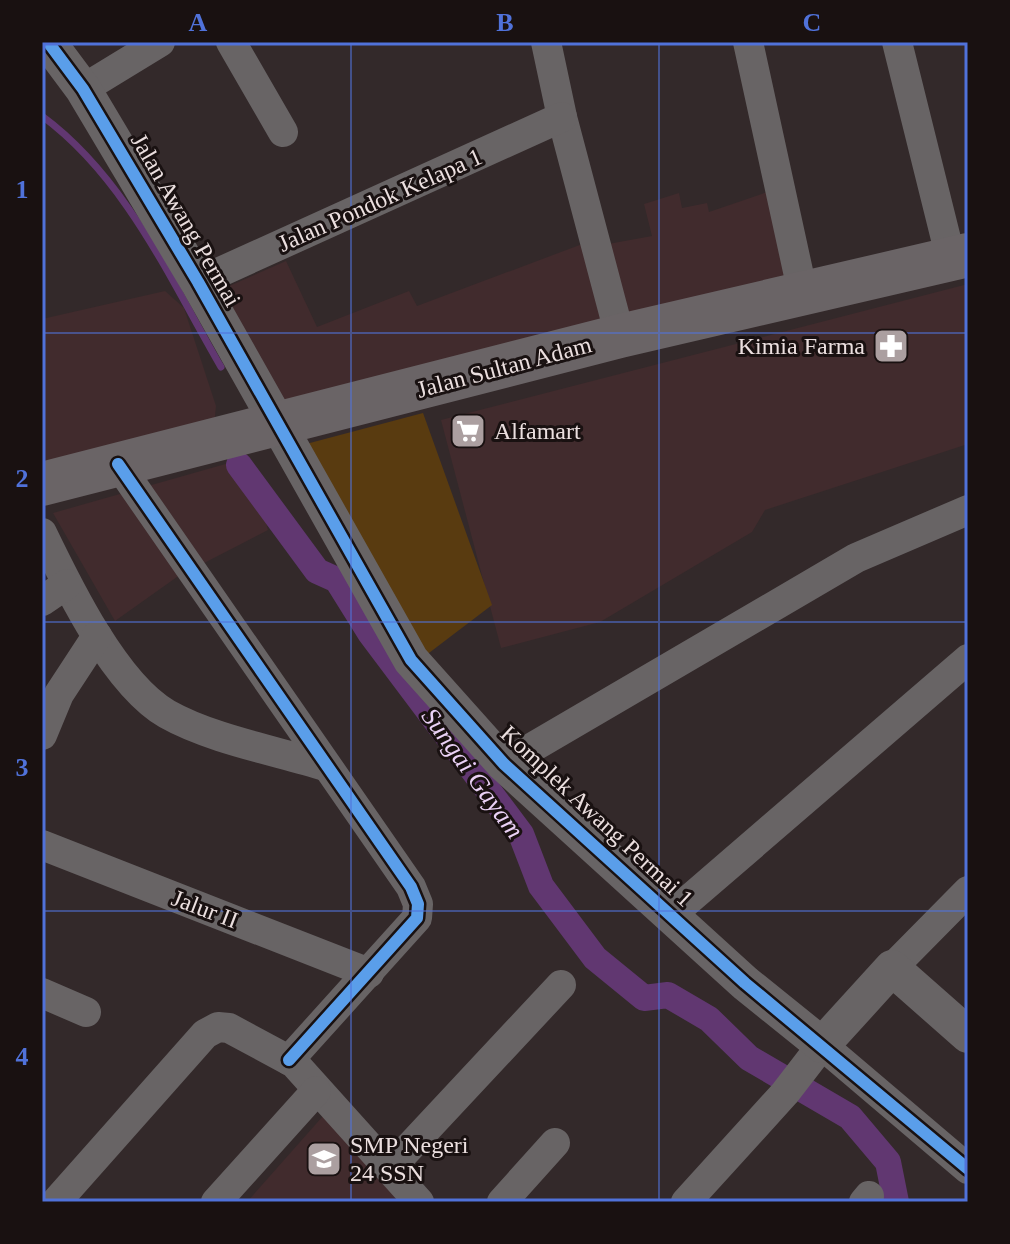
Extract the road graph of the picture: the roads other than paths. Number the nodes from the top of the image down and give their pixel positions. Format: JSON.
{"nodes":[{"id":1,"x":48,"y":42,"type":"edge"},
{"id":2,"x":160,"y":42,"type":"edge"},
{"id":3,"x":231,"y":42,"type":"edge"},
{"id":4,"x":546,"y":42,"type":"edge"},
{"id":5,"x":748,"y":42,"type":"edge"},
{"id":6,"x":897,"y":42,"type":"edge"},
{"id":7,"x":83,"y":89,"type":"junction"},
{"id":8,"x":562,"y":117,"type":"junction"},
{"id":9,"x":283,"y":132,"type":"dead end"},
{"id":10,"x":960,"y":257,"type":"edge"},
{"id":11,"x":198,"y":282,"type":"junction"},
{"id":12,"x":803,"y":294,"type":"junction"},
{"id":13,"x":620,"y":336,"type":"junction"},
{"id":14,"x":278,"y":426,"type":"junction"},
{"id":15,"x":118,"y":464,"type":"junction"},
{"id":16,"x":42,"y":484,"type":"edge"},
{"id":17,"x":968,"y":510,"type":"edge"},
{"id":18,"x":42,"y":533,"type":"edge"},
{"id":19,"x":67,"y":584,"type":"junction"},
{"id":20,"x":42,"y":601,"type":"edge"},
{"id":21,"x":97,"y":636,"type":"junction"},
{"id":22,"x":968,"y":659,"type":"edge"},
{"id":23,"x":42,"y":735,"type":"edge"},
{"id":24,"x":504,"y":764,"type":"junction"},
{"id":25,"x":325,"y":766,"type":"junction"},
{"id":26,"x":42,"y":845,"type":"edge"},
{"id":27,"x":968,"y":891,"type":"edge"},
{"id":28,"x":671,"y":915,"type":"junction"},
{"id":29,"x":892,"y":968,"type":"junction"},
{"id":30,"x":369,"y":973,"type":"junction"},
{"id":31,"x":561,"y":985,"type":"dead end"},
{"id":32,"x":42,"y":993,"type":"edge"},
{"id":33,"x":86,"y":1012,"type":"dead end"},
{"id":34,"x":968,"y":1035,"type":"edge"},
{"id":35,"x":289,"y":1060,"type":"junction"},
{"id":36,"x":804,"y":1070,"type":"junction"},
{"id":37,"x":316,"y":1091,"type":"junction"},
{"id":38,"x":555,"y":1143,"type":"dead end"},
{"id":39,"x":390,"y":1168,"type":"junction"},
{"id":40,"x":968,"y":1169,"type":"edge"},
{"id":41,"x":56,"y":1202,"type":"edge"},
{"id":42,"x":216,"y":1202,"type":"edge"},
{"id":43,"x":419,"y":1202,"type":"edge"},
{"id":44,"x":502,"y":1202,"type":"edge"},
{"id":45,"x":686,"y":1202,"type":"edge"}],
"edges":[{"from":1,"to":7,"type":"street","name":"Jalan Awang Permai"},
{"from":2,"to":7,"type":"street"},
{"from":3,"to":9,"type":"street"},
{"from":4,"to":8,"type":"street"},
{"from":5,"to":12,"type":"street"},
{"from":6,"to":10,"type":"street"},
{"from":7,"to":11,"type":"street","name":"Jalan Awang Permai"},
{"from":8,"to":11,"type":"street","name":"Jalan Pondok Kelapa 1"},
{"from":8,"to":13,"type":"street"},
{"from":10,"to":12,"type":"main road","name":"Jalan Sultan Adam"},
{"from":11,"to":14,"type":"street","name":"Jalan Awang Permai"},
{"from":12,"to":13,"type":"main road","name":"Jalan Sultan Adam"},
{"from":13,"to":14,"type":"main road","name":"Jalan Sultan Adam"},
{"from":14,"to":15,"type":"main road","name":"Jalan Sultan Adam"},
{"from":14,"to":24,"type":"street","name":"Komplek Awang Permai 1"},
{"from":15,"to":16,"type":"main road","name":"Jalan Sultan Adam"},
{"from":15,"to":25,"type":"street"},
{"from":17,"to":24,"type":"street"},
{"from":18,"to":19,"type":"street"},
{"from":19,"to":20,"type":"street"},
{"from":19,"to":21,"type":"street"},
{"from":21,"to":23,"type":"street"},
{"from":21,"to":25,"type":"street"},
{"from":22,"to":28,"type":"street"},
{"from":24,"to":28,"type":"street","name":"Komplek Awang Permai 1"},
{"from":25,"to":30,"type":"street"},
{"from":26,"to":30,"type":"street","name":"Jalur II"},
{"from":27,"to":29,"type":"street"},
{"from":28,"to":36,"type":"street","name":"Komplek Awang Permai 1"},
{"from":29,"to":34,"type":"street"},
{"from":29,"to":36,"type":"street"},
{"from":30,"to":35,"type":"street"},
{"from":31,"to":39,"type":"street"},
{"from":32,"to":33,"type":"street"},
{"from":35,"to":37,"type":"street"},
{"from":35,"to":41,"type":"street"},
{"from":36,"to":40,"type":"street","name":"Komplek Awang Permai 1"},
{"from":36,"to":45,"type":"street"},
{"from":37,"to":39,"type":"street"},
{"from":37,"to":42,"type":"street"},
{"from":38,"to":44,"type":"street"},
{"from":39,"to":43,"type":"street"}]}
